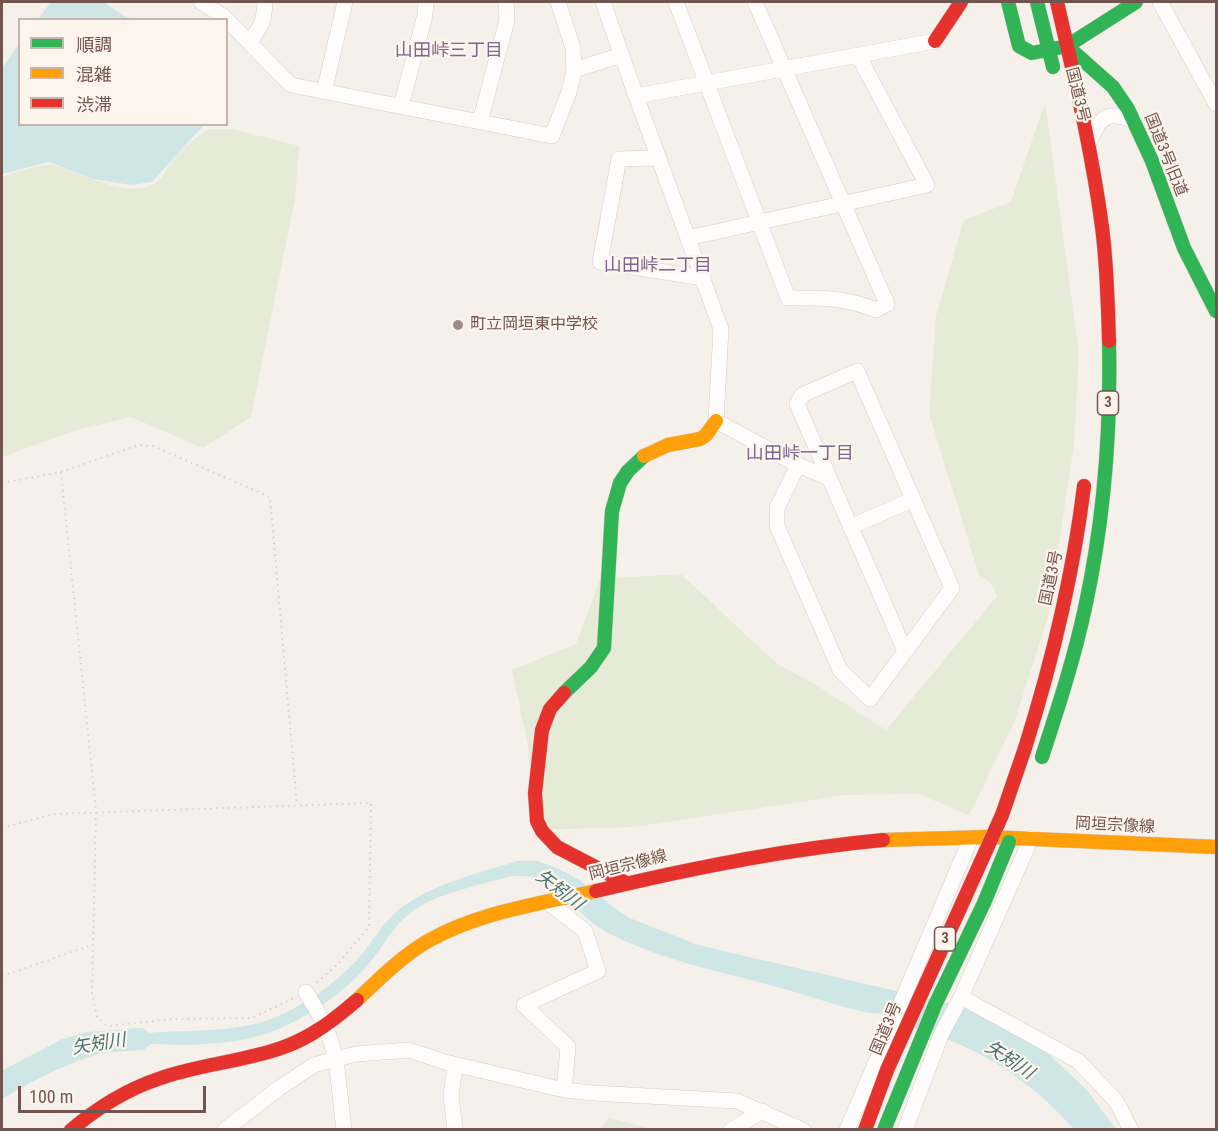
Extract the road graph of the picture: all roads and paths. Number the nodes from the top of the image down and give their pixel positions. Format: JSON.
{"nodes":[{"id":1,"x":201,"y":2,"type":"edge"},
{"id":2,"x":265,"y":2,"type":"edge"},
{"id":3,"x":345,"y":2,"type":"edge"},
{"id":4,"x":426,"y":2,"type":"edge"},
{"id":5,"x":507,"y":2,"type":"edge"},
{"id":6,"x":558,"y":2,"type":"edge"},
{"id":7,"x":603,"y":2,"type":"edge"},
{"id":8,"x":676,"y":2,"type":"edge"},
{"id":9,"x":755,"y":2,"type":"edge"},
{"id":10,"x":962,"y":2,"type":"edge"},
{"id":11,"x":1008,"y":2,"type":"edge"},
{"id":12,"x":1037,"y":2,"type":"edge"},
{"id":13,"x":1057,"y":2,"type":"edge"},
{"id":14,"x":1136,"y":2,"type":"edge"},
{"id":15,"x":1160,"y":2,"type":"edge"},
{"id":16,"x":226,"y":18,"type":"edge"},
{"id":17,"x":228,"y":20,"type":"edge"},
{"id":18,"x":935,"y":41,"type":"joint"},
{"id":19,"x":249,"y":42,"type":"junction"},
{"id":20,"x":1067,"y":46,"type":"junction"},
{"id":21,"x":1049,"y":50,"type":"junction"},
{"id":22,"x":622,"y":55,"type":"junction"},
{"id":23,"x":858,"y":55,"type":"junction"},
{"id":24,"x":785,"y":69,"type":"junction"},
{"id":25,"x":574,"y":70,"type":"junction"},
{"id":26,"x":706,"y":83,"type":"junction"},
{"id":27,"x":1058,"y":84,"type":"dead end"},
{"id":28,"x":324,"y":92,"type":"junction"},
{"id":29,"x":636,"y":96,"type":"junction"},
{"id":30,"x":1216,"y":104,"type":"edge"},
{"id":31,"x":401,"y":106,"type":"junction"},
{"id":32,"x":1134,"y":121,"type":"junction"},
{"id":33,"x":480,"y":122,"type":"junction"},
{"id":34,"x":1089,"y":144,"type":"junction"},
{"id":35,"x":658,"y":158,"type":"junction"},
{"id":36,"x":844,"y":204,"type":"junction"},
{"id":37,"x":759,"y":222,"type":"junction"},
{"id":38,"x":688,"y":238,"type":"junction"},
{"id":39,"x":703,"y":278,"type":"junction"},
{"id":40,"x":1216,"y":311,"type":"edge"},
{"id":41,"x":716,"y":421,"type":"junction"},
{"id":42,"x":798,"y":465,"type":"junction"},
{"id":43,"x":1086,"y":471,"type":"dead end"},
{"id":44,"x":61,"y":472,"type":"junction"},
{"id":45,"x":829,"y":478,"type":"junction"},
{"id":46,"x":2,"y":483,"type":"edge"},
{"id":47,"x":912,"y":500,"type":"junction"},
{"id":48,"x":850,"y":526,"type":"junction"},
{"id":49,"x":905,"y":651,"type":"junction"},
{"id":50,"x":1040,"y":761,"type":"dead end"},
{"id":51,"x":297,"y":805,"type":"junction"},
{"id":52,"x":96,"y":811,"type":"junction"},
{"id":53,"x":1016,"y":827,"type":"dead end"},
{"id":54,"x":2,"y":828,"type":"edge"},
{"id":55,"x":971,"y":838,"type":"junction"},
{"id":56,"x":1030,"y":838,"type":"junction"},
{"id":57,"x":1216,"y":847,"type":"edge"},
{"id":58,"x":626,"y":884,"type":"junction"},
{"id":59,"x":552,"y":901,"type":"junction"},
{"id":60,"x":92,"y":945,"type":"junction"},
{"id":61,"x":2,"y":976,"type":"edge"},
{"id":62,"x":306,"y":992,"type":"junction"},
{"id":63,"x":961,"y":997,"type":"junction"},
{"id":64,"x":326,"y":1026,"type":"junction"},
{"id":65,"x":336,"y":1059,"type":"junction"},
{"id":66,"x":455,"y":1065,"type":"junction"},
{"id":67,"x":564,"y":1090,"type":"junction"},
{"id":68,"x":762,"y":1111,"type":"junction"},
{"id":69,"x":71,"y":1130,"type":"edge"},
{"id":70,"x":225,"y":1130,"type":"edge"},
{"id":71,"x":344,"y":1130,"type":"edge"},
{"id":72,"x":455,"y":1130,"type":"edge"},
{"id":73,"x":731,"y":1130,"type":"edge"},
{"id":74,"x":803,"y":1130,"type":"edge"},
{"id":75,"x":847,"y":1130,"type":"edge"},
{"id":76,"x":865,"y":1130,"type":"edge"},
{"id":77,"x":884,"y":1130,"type":"edge"},
{"id":78,"x":905,"y":1130,"type":"edge"},
{"id":79,"x":1131,"y":1130,"type":"edge"}],
"edges":[{"from":1,"to":16,"type":"street"},
{"from":2,"to":19,"type":"street"},
{"from":3,"to":28,"type":"street"},
{"from":4,"to":31,"type":"street"},
{"from":5,"to":33,"type":"street"},
{"from":6,"to":25,"type":"street"},
{"from":7,"to":22,"type":"street"},
{"from":8,"to":26,"type":"street"},
{"from":9,"to":24,"type":"street"},
{"from":10,"to":18,"type":"main road"},
{"from":11,"to":21,"type":"main road"},
{"from":12,"to":21,"type":"main road","name":"国道3号"},
{"from":13,"to":20,"type":"main road","name":"国道3号","number":"3"},
{"from":14,"to":20,"type":"main road"},
{"from":15,"to":30,"type":"street"},
{"from":17,"to":19,"type":"street"},
{"from":18,"to":23,"type":"street"},
{"from":19,"to":28,"type":"street"},
{"from":20,"to":21,"type":"main road"},
{"from":20,"to":32,"type":"main road","name":"国道3号旧道"},
{"from":20,"to":34,"type":"main road","name":"国道3号","number":"3"},
{"from":21,"to":27,"type":"main road","name":"国道3号"},
{"from":22,"to":25,"type":"street"},
{"from":22,"to":29,"type":"street"},
{"from":23,"to":24,"type":"street"},
{"from":23,"to":36,"type":"street"},
{"from":24,"to":26,"type":"street"},
{"from":24,"to":36,"type":"street"},
{"from":25,"to":33,"type":"street"},
{"from":26,"to":29,"type":"street"},
{"from":26,"to":37,"type":"street"},
{"from":28,"to":31,"type":"street"},
{"from":29,"to":35,"type":"street"},
{"from":31,"to":33,"type":"street"},
{"from":32,"to":34,"type":"street"},
{"from":32,"to":40,"type":"main road","name":"国道3号旧道"},
{"from":34,"to":50,"type":"main road","name":"国道3号","number":"3"},
{"from":35,"to":38,"type":"street"},
{"from":35,"to":39,"type":"street"},
{"from":36,"to":37,"type":"street"},
{"from":36,"to":37,"type":"street"},
{"from":37,"to":38,"type":"street"},
{"from":38,"to":39,"type":"street"},
{"from":39,"to":41,"type":"street"},
{"from":41,"to":42,"type":"street"},
{"from":41,"to":58,"type":"main road"},
{"from":42,"to":45,"type":"street"},
{"from":42,"to":49,"type":"street"},
{"from":43,"to":76,"type":"main road","name":"国道3号","number":"3","bridge":true},
{"from":44,"to":46,"type":"path"},
{"from":44,"to":51,"type":"path"},
{"from":44,"to":52,"type":"path"},
{"from":45,"to":47,"type":"street"},
{"from":45,"to":48,"type":"street"},
{"from":47,"to":48,"type":"street"},
{"from":47,"to":49,"type":"street"},
{"from":48,"to":49,"type":"street"},
{"from":51,"to":52,"type":"path"},
{"from":51,"to":62,"type":"path"},
{"from":52,"to":54,"type":"path"},
{"from":52,"to":60,"type":"path"},
{"from":53,"to":77,"type":"main road","number":"3","bridge":true},
{"from":55,"to":56,"type":"main road","name":"岡垣宗像線"},
{"from":55,"to":58,"type":"main road","name":"岡垣宗像線"},
{"from":55,"to":75,"type":"street"},
{"from":56,"to":57,"type":"main road","name":"岡垣宗像線"},
{"from":56,"to":63,"type":"street"},
{"from":58,"to":59,"type":"main road","name":"岡垣宗像線"},
{"from":59,"to":64,"type":"main road","name":"岡垣宗像線"},
{"from":59,"to":67,"type":"street"},
{"from":60,"to":61,"type":"path"},
{"from":60,"to":62,"type":"path"},
{"from":62,"to":64,"type":"street"},
{"from":63,"to":78,"type":"street"},
{"from":63,"to":79,"type":"street"},
{"from":64,"to":65,"type":"street"},
{"from":64,"to":69,"type":"main road","name":"岡垣宗像線"},
{"from":65,"to":66,"type":"street"},
{"from":65,"to":70,"type":"street"},
{"from":65,"to":71,"type":"street"},
{"from":66,"to":67,"type":"street"},
{"from":66,"to":72,"type":"street"},
{"from":67,"to":68,"type":"street"},
{"from":68,"to":73,"type":"street"},
{"from":68,"to":74,"type":"street"}]}
